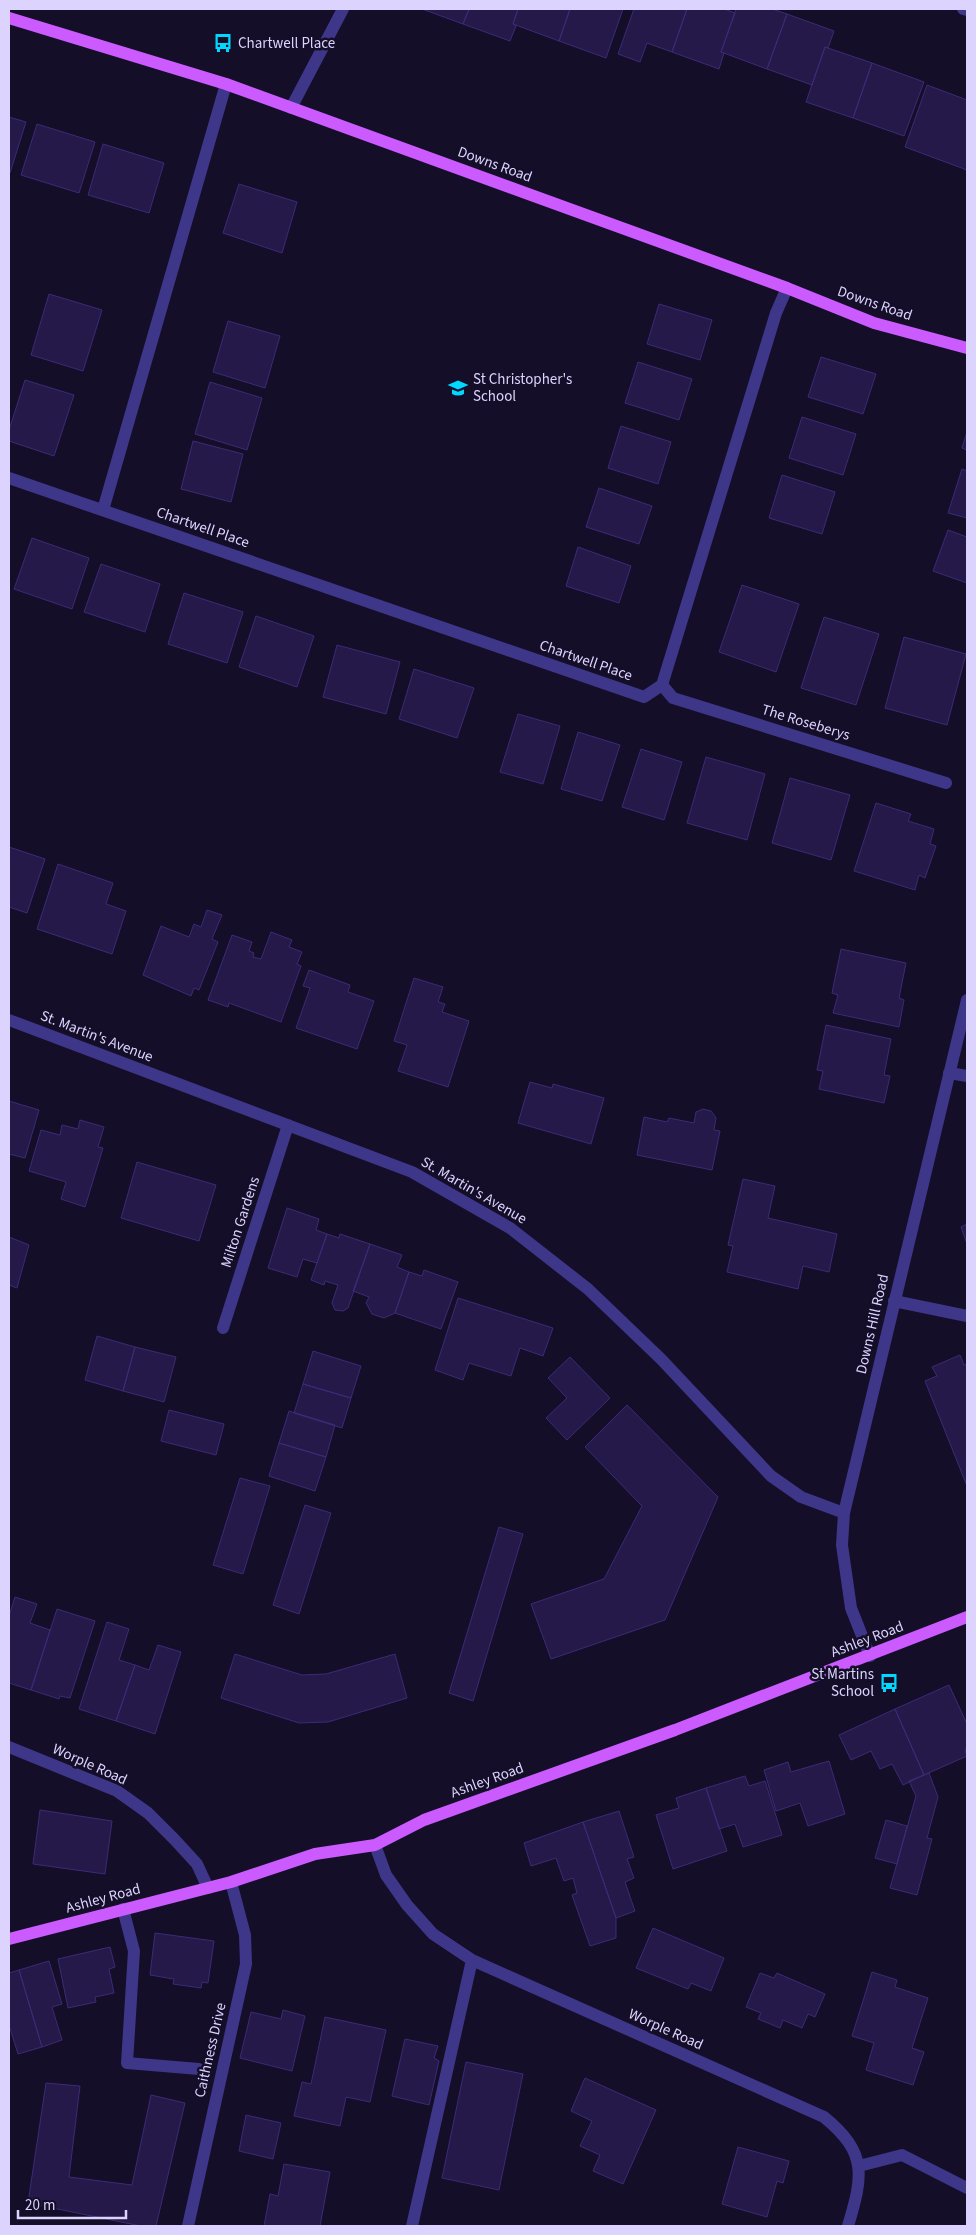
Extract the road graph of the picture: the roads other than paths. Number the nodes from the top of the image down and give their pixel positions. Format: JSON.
{"nodes":[{"id":1,"x":343,"y":9,"type":"edge"},
{"id":2,"x":963,"y":9,"type":"edge"},
{"id":3,"x":967,"y":10,"type":"edge"},
{"id":4,"x":9,"y":18,"type":"edge"},
{"id":5,"x":226,"y":84,"type":"junction"},
{"id":6,"x":291,"y":108,"type":"junction"},
{"id":7,"x":787,"y":288,"type":"junction"},
{"id":8,"x":967,"y":348,"type":"edge"},
{"id":9,"x":9,"y":478,"type":"edge"},
{"id":10,"x":103,"y":510,"type":"junction"},
{"id":11,"x":662,"y":686,"type":"junction"},
{"id":12,"x":946,"y":783,"type":"dead end"},
{"id":13,"x":967,"y":1000,"type":"edge"},
{"id":14,"x":9,"y":1020,"type":"edge"},
{"id":15,"x":949,"y":1073,"type":"junction"},
{"id":16,"x":967,"y":1076,"type":"edge"},
{"id":17,"x":288,"y":1125,"type":"junction"},
{"id":18,"x":894,"y":1301,"type":"junction"},
{"id":19,"x":967,"y":1316,"type":"edge"},
{"id":20,"x":223,"y":1328,"type":"dead end"},
{"id":21,"x":844,"y":1513,"type":"junction"},
{"id":22,"x":967,"y":1618,"type":"edge"},
{"id":23,"x":870,"y":1656,"type":"junction"},
{"id":24,"x":9,"y":1747,"type":"edge"},
{"id":25,"x":375,"y":1845,"type":"junction"},
{"id":26,"x":231,"y":1882,"type":"junction"},
{"id":27,"x":208,"y":1888,"type":"junction"},
{"id":28,"x":123,"y":1909,"type":"junction"},
{"id":29,"x":9,"y":1939,"type":"edge"},
{"id":30,"x":472,"y":1960,"type":"junction"},
{"id":31,"x":199,"y":2069,"type":"dead end"},
{"id":32,"x":859,"y":2166,"type":"junction"},
{"id":33,"x":967,"y":2188,"type":"edge"},
{"id":34,"x":188,"y":2226,"type":"edge"},
{"id":35,"x":412,"y":2226,"type":"edge"},
{"id":36,"x":848,"y":2226,"type":"edge"}],
"edges":[{"from":1,"to":6,"type":"street"},
{"from":2,"to":3,"type":"street"},
{"from":4,"to":5,"type":"main road","name":"Downs Road"},
{"from":5,"to":6,"type":"main road","name":"Downs Road"},
{"from":5,"to":10,"type":"street"},
{"from":6,"to":7,"type":"main road","name":"Downs Road"},
{"from":7,"to":8,"type":"main road","name":"Downs Road"},
{"from":7,"to":11,"type":"street"},
{"from":9,"to":10,"type":"street","name":"Chartwell Place"},
{"from":10,"to":11,"type":"street","name":"Chartwell Place"},
{"from":11,"to":12,"type":"street","name":"The Roseberys"},
{"from":13,"to":15,"type":"street","name":"Downs Hill Road"},
{"from":14,"to":17,"type":"street","name":"St. Martin's Avenue"},
{"from":15,"to":16,"type":"street"},
{"from":15,"to":18,"type":"street","name":"Downs Hill Road"},
{"from":17,"to":20,"type":"street","name":"Milton Gardens"},
{"from":17,"to":21,"type":"street","name":"St. Martin's Avenue"},
{"from":18,"to":19,"type":"street"},
{"from":18,"to":21,"type":"street","name":"Downs Hill Road"},
{"from":21,"to":23,"type":"street","name":"Downs Hill Road"},
{"from":22,"to":23,"type":"main road","name":"Ashley Road"},
{"from":23,"to":25,"type":"main road","name":"Ashley Road"},
{"from":24,"to":27,"type":"street","name":"Worple Road"},
{"from":25,"to":26,"type":"main road","name":"Ashley Road"},
{"from":25,"to":30,"type":"street","name":"Worple Road"},
{"from":26,"to":27,"type":"main road","name":"Ashley Road"},
{"from":26,"to":34,"type":"street","name":"Caithness Drive"},
{"from":27,"to":28,"type":"main road","name":"Ashley Road"},
{"from":28,"to":29,"type":"main road","name":"Ashley Road"},
{"from":28,"to":31,"type":"street"},
{"from":30,"to":32,"type":"street","name":"Worple Road"},
{"from":30,"to":35,"type":"street"},
{"from":32,"to":33,"type":"street"},
{"from":32,"to":36,"type":"street"}]}
